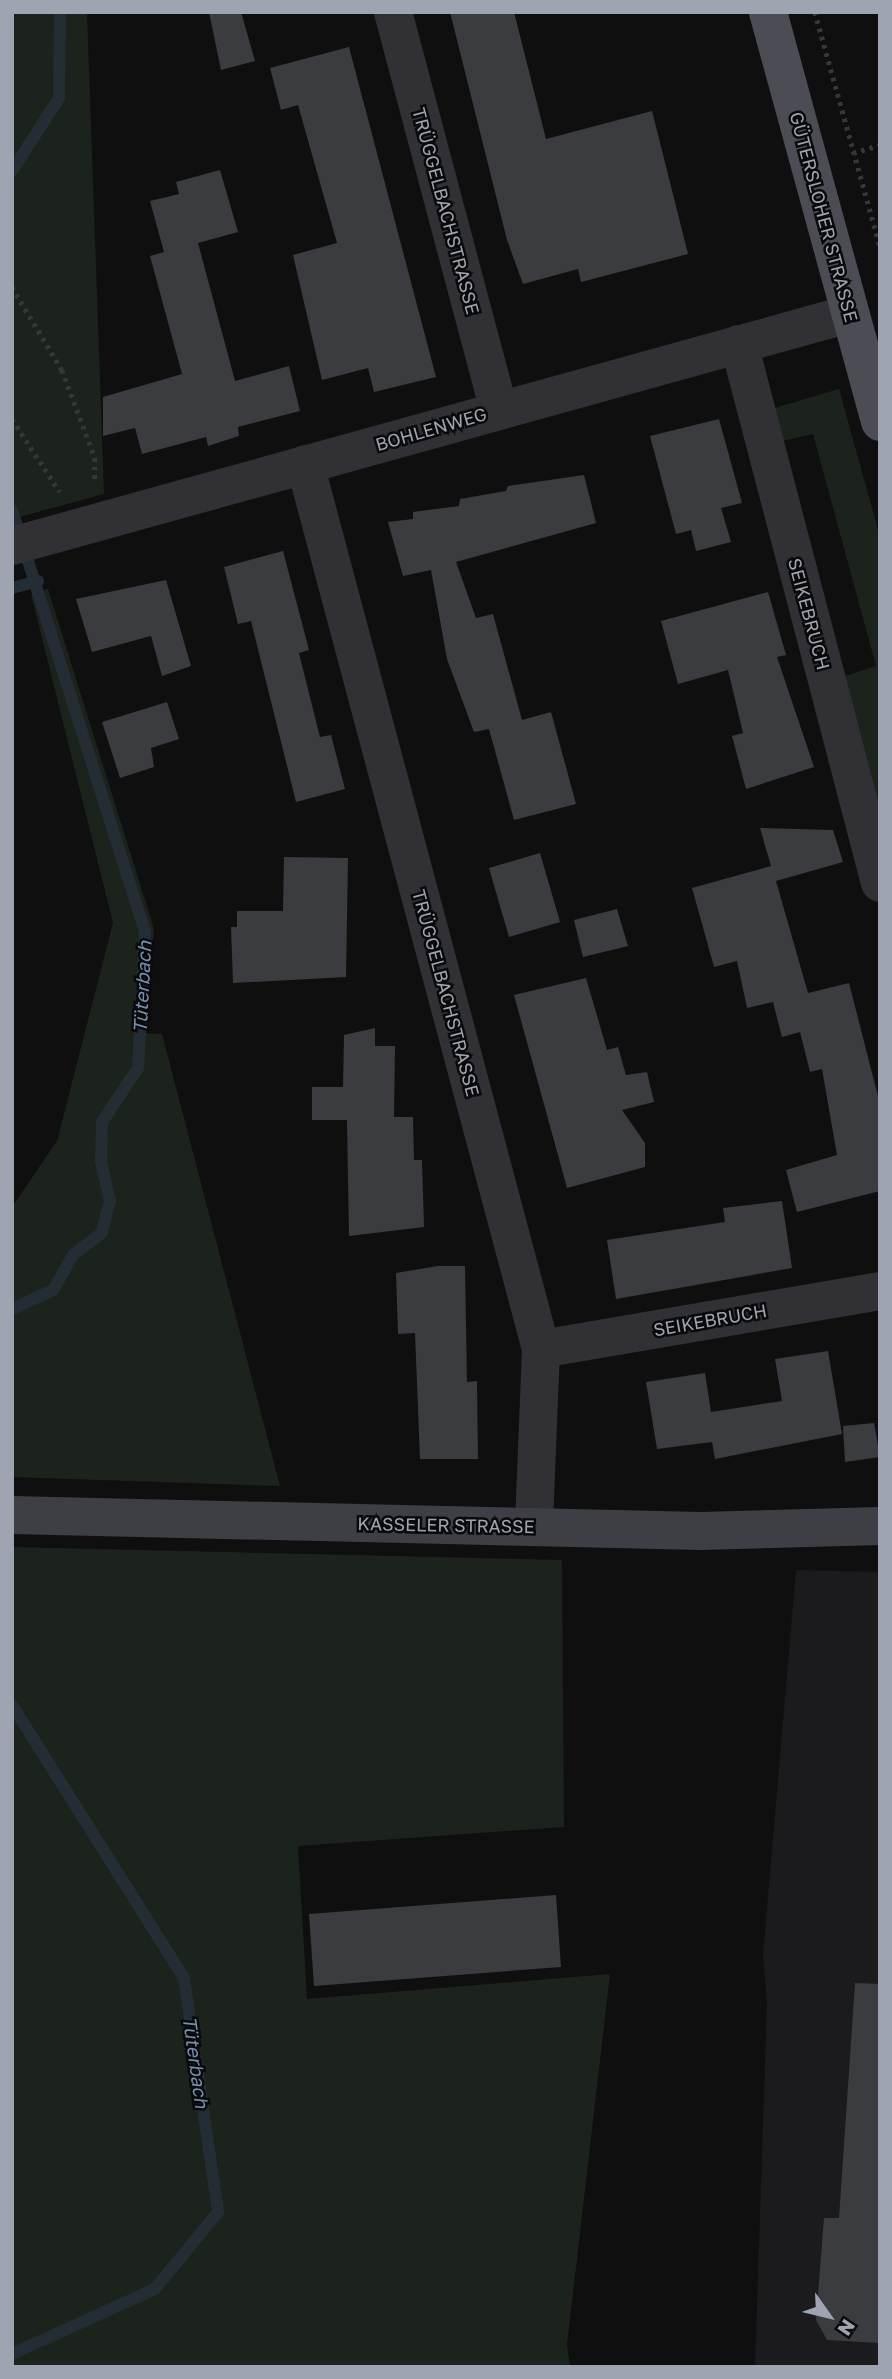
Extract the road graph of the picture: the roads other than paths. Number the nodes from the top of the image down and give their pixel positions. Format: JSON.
{"nodes":[{"id":1,"x":393,"y":12,"type":"edge"},
{"id":2,"x":768,"y":12,"type":"edge"},
{"id":3,"x":849,"y":314,"type":"junction"},
{"id":4,"x":739,"y":344,"type":"junction"},
{"id":5,"x":499,"y":410,"type":"junction"},
{"id":6,"x":880,"y":422,"type":"edge"},
{"id":7,"x":305,"y":464,"type":"junction"},
{"id":8,"x":24,"y":542,"type":"edge"},
{"id":9,"x":880,"y":883,"type":"edge"},
{"id":10,"x":880,"y":1291,"type":"edge"},
{"id":11,"x":541,"y":1349,"type":"junction"},
{"id":12,"x":12,"y":1515,"type":"edge"},
{"id":13,"x":880,"y":1526,"type":"edge"},
{"id":14,"x":534,"y":1527,"type":"junction"}],
"edges":[{"from":1,"to":5,"type":"street","name":"TRÜGGELBACHSTRASSE"},
{"from":2,"to":3,"type":"main road","name":"GÜTERSLOHER STRASSE"},
{"from":3,"to":4,"type":"street","name":"BOHLENWEG"},
{"from":3,"to":6,"type":"main road","name":"GÜTERSLOHER STRASSE"},
{"from":4,"to":5,"type":"street","name":"BOHLENWEG"},
{"from":4,"to":9,"type":"street","name":"SEIKEBRUCH"},
{"from":5,"to":7,"type":"street","name":"BOHLENWEG"},
{"from":7,"to":8,"type":"street","name":"BOHLENWEG"},
{"from":7,"to":11,"type":"street","name":"TRÜGGELBACHSTRASSE"},
{"from":10,"to":11,"type":"street","name":"SEIKEBRUCH"},
{"from":11,"to":14,"type":"street","name":"TRÜGGELBACHSTRASSE"},
{"from":12,"to":14,"type":"street","name":"KASSELER STRASSE"},
{"from":13,"to":14,"type":"street","name":"KASSELER STRASSE"}]}
